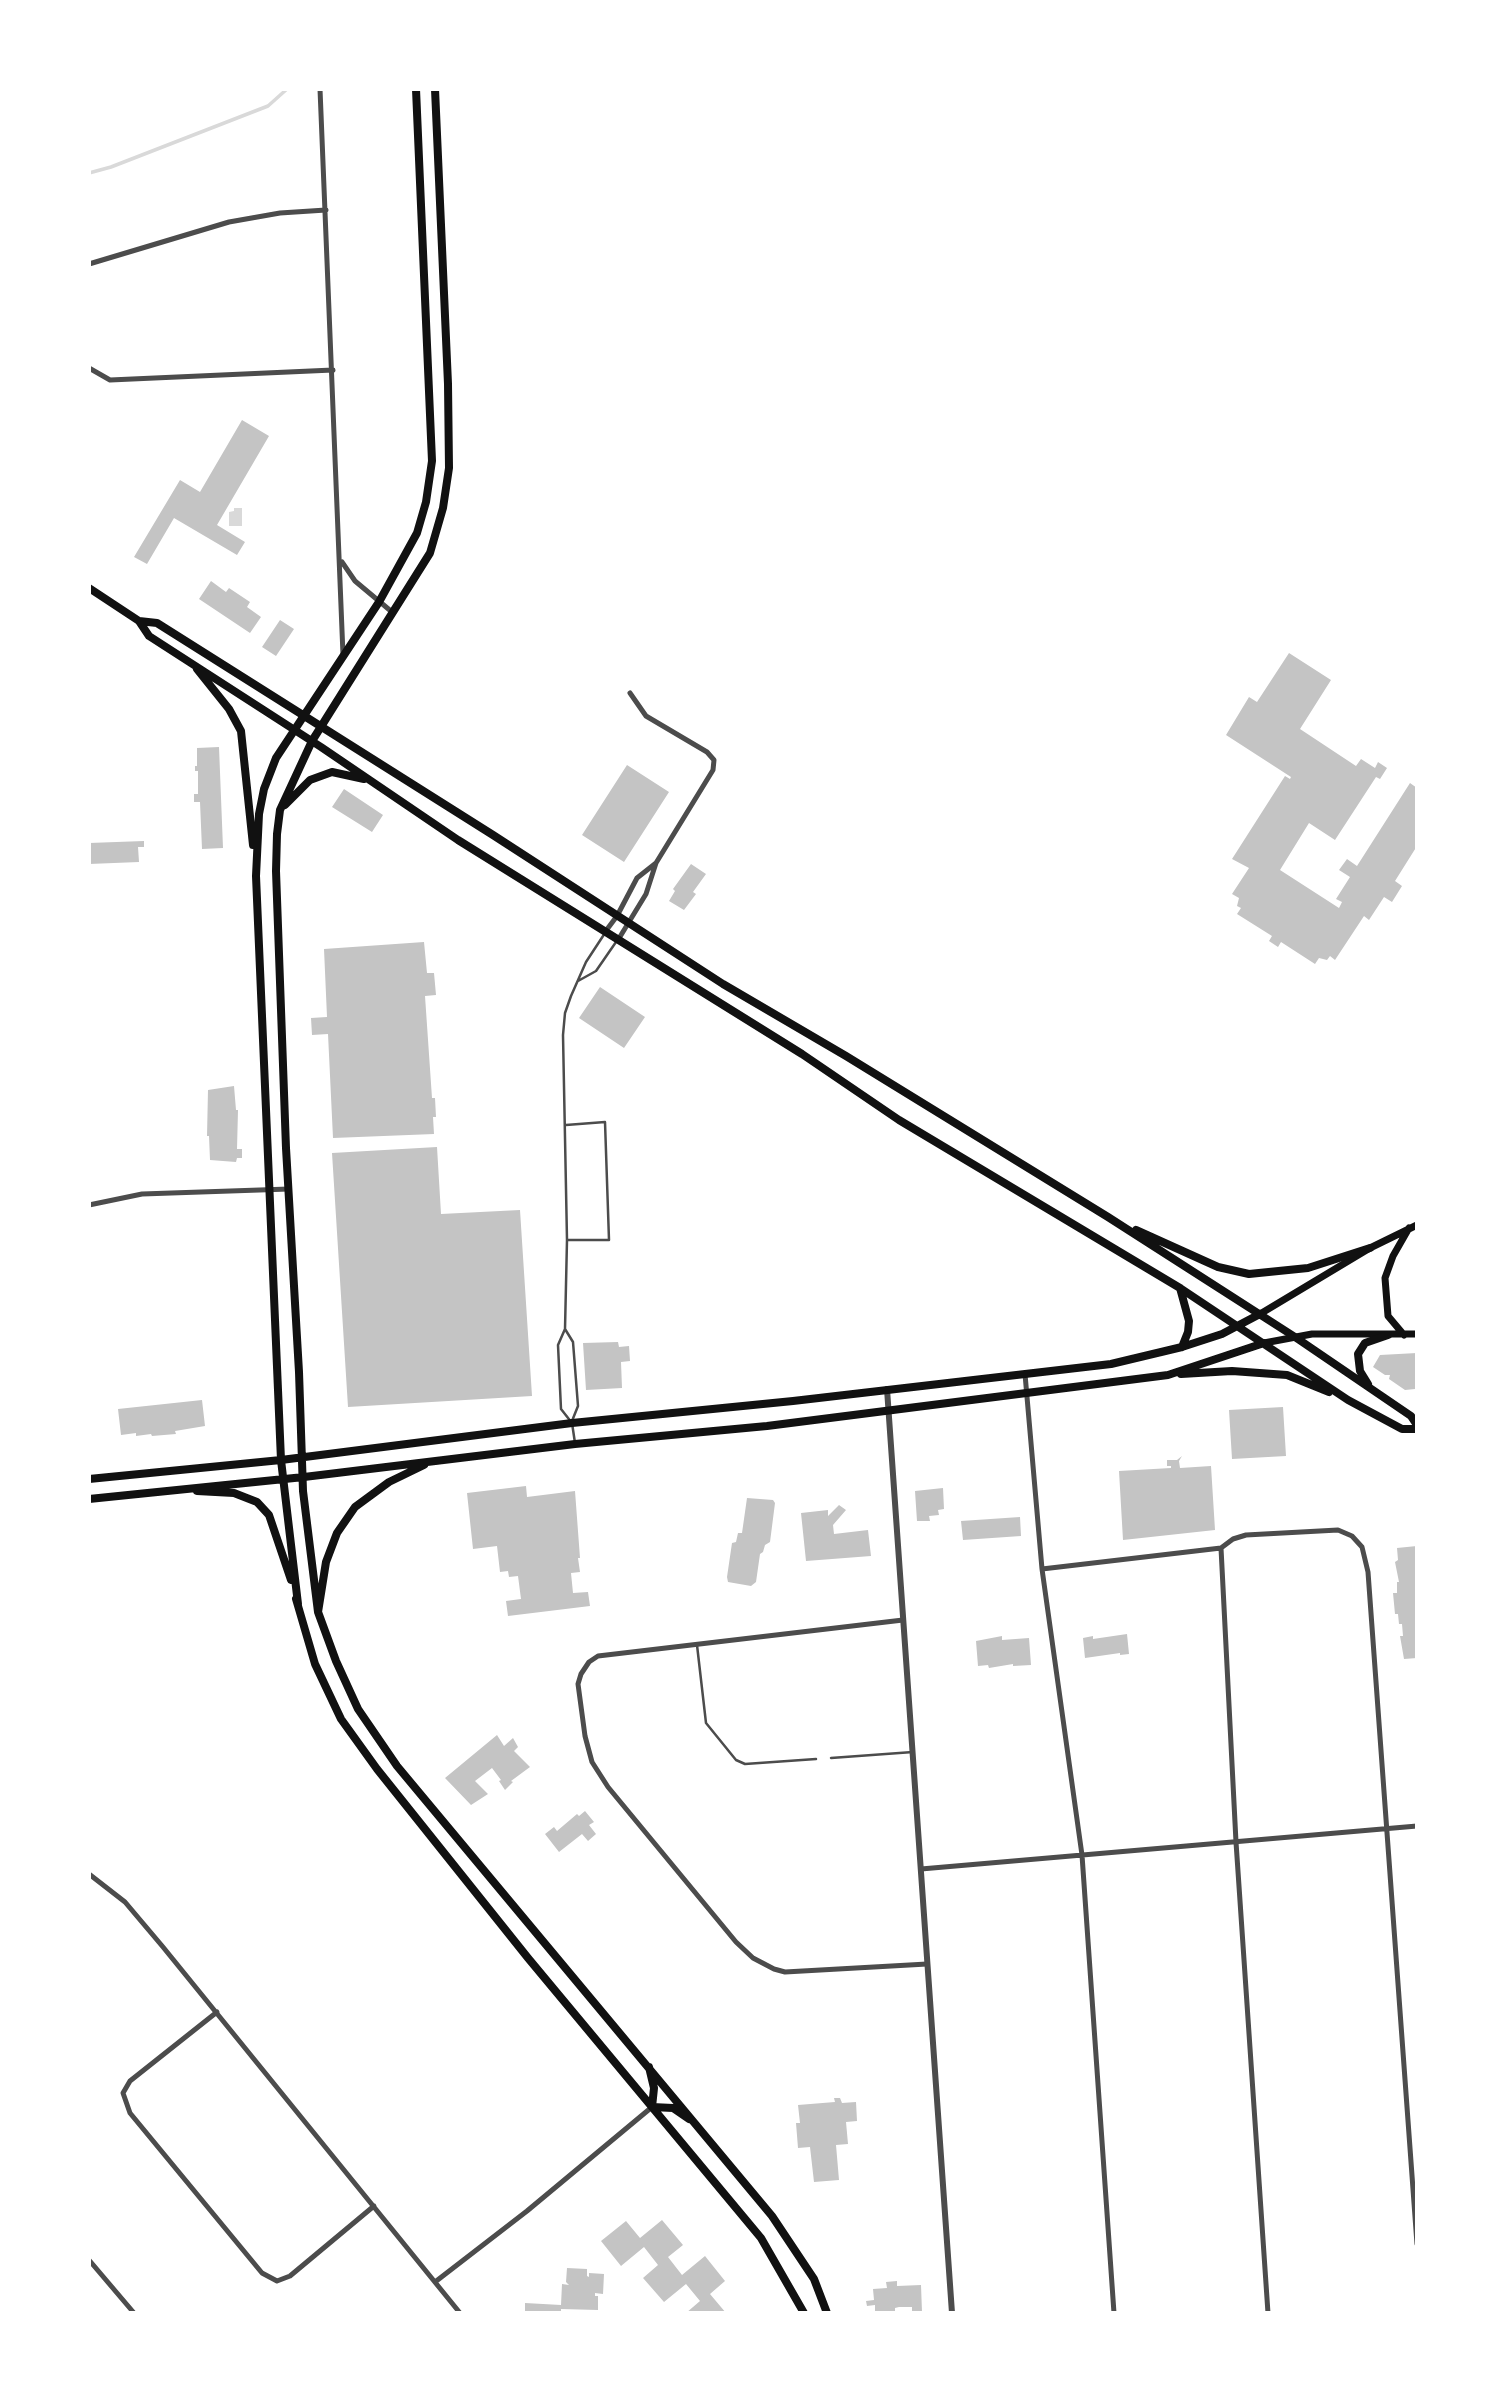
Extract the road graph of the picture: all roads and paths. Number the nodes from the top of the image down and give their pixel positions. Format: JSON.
{"nodes":[{"id":1,"x":320,"y":89,"type":"edge"},
{"id":2,"x":415,"y":89,"type":"edge"},
{"id":3,"x":435,"y":89,"type":"edge"},
{"id":4,"x":326,"y":210,"type":"junction"},
{"id":5,"x":89,"y":264,"type":"edge"},
{"id":6,"x":89,"y":368,"type":"edge"},
{"id":7,"x":333,"y":370,"type":"junction"},
{"id":8,"x":341,"y":559,"type":"junction"},
{"id":9,"x":89,"y":588,"type":"edge"},
{"id":10,"x":379,"y":602,"type":"junction"},
{"id":11,"x":392,"y":612,"type":"junction"},
{"id":12,"x":139,"y":621,"type":"junction"},
{"id":13,"x":344,"y":658,"type":"junction"},
{"id":14,"x":194,"y":664,"type":"junction"},
{"id":15,"x":630,"y":693,"type":"dead end"},
{"id":16,"x":302,"y":716,"type":"junction"},
{"id":17,"x":321,"y":726,"type":"junction"},
{"id":18,"x":293,"y":729,"type":"junction"},
{"id":19,"x":312,"y":741,"type":"junction"},
{"id":20,"x":371,"y":780,"type":"junction"},
{"id":21,"x":280,"y":810,"type":"junction"},
{"id":22,"x":656,"y":863,"type":"junction"},
{"id":23,"x":256,"y":876,"type":"junction"},
{"id":24,"x":617,"y":916,"type":"junction"},
{"id":25,"x":628,"y":923,"type":"junction"},
{"id":26,"x":605,"y":933,"type":"junction"},
{"id":27,"x":617,"y":940,"type":"junction"},
{"id":28,"x":578,"y":981,"type":"junction"},
{"id":29,"x":566,"y":1125,"type":"junction"},
{"id":30,"x":271,"y":1189,"type":"junction"},
{"id":31,"x":289,"y":1189,"type":"junction"},
{"id":32,"x":89,"y":1205,"type":"edge"},
{"id":33,"x":1108,"y":1217,"type":"junction"},
{"id":34,"x":1413,"y":1226,"type":"edge"},
{"id":35,"x":567,"y":1240,"type":"junction"},
{"id":36,"x":1370,"y":1248,"type":"junction"},
{"id":37,"x":1180,"y":1288,"type":"junction"},
{"id":38,"x":1259,"y":1314,"type":"junction"},
{"id":39,"x":1237,"y":1326,"type":"junction"},
{"id":40,"x":565,"y":1329,"type":"junction"},
{"id":41,"x":1417,"y":1334,"type":"edge"},
{"id":42,"x":1388,"y":1335,"type":"junction"},
{"id":43,"x":1404,"y":1335,"type":"junction"},
{"id":44,"x":1295,"y":1337,"type":"junction"},
{"id":45,"x":1264,"y":1343,"type":"junction"},
{"id":46,"x":1182,"y":1347,"type":"junction"},
{"id":47,"x":1025,"y":1374,"type":"junction"},
{"id":48,"x":1168,"y":1375,"type":"junction"},
{"id":49,"x":1369,"y":1387,"type":"junction"},
{"id":50,"x":887,"y":1389,"type":"junction"},
{"id":51,"x":1027,"y":1392,"type":"junction"},
{"id":52,"x":1348,"y":1400,"type":"junction"},
{"id":53,"x":888,"y":1411,"type":"junction"},
{"id":54,"x":572,"y":1423,"type":"junction"},
{"id":55,"x":1417,"y":1427,"type":"edge"},
{"id":56,"x":575,"y":1444,"type":"junction"},
{"id":57,"x":303,"y":1458,"type":"junction"},
{"id":58,"x":281,"y":1460,"type":"junction"},
{"id":59,"x":429,"y":1462,"type":"junction"},
{"id":60,"x":304,"y":1477,"type":"junction"},
{"id":61,"x":89,"y":1479,"type":"edge"},
{"id":62,"x":282,"y":1479,"type":"junction"},
{"id":63,"x":170,"y":1490,"type":"junction"},
{"id":64,"x":89,"y":1499,"type":"edge"},
{"id":65,"x":1221,"y":1548,"type":"junction"},
{"id":66,"x":1042,"y":1569,"type":"junction"},
{"id":67,"x":298,"y":1604,"type":"junction"},
{"id":68,"x":318,"y":1612,"type":"junction"},
{"id":69,"x":903,"y":1620,"type":"junction"},
{"id":70,"x":696,"y":1644,"type":"junction"},
{"id":71,"x":913,"y":1752,"type":"junction"},
{"id":72,"x":831,"y":1758,"type":"dead end"},
{"id":73,"x":816,"y":1759,"type":"dead end"},
{"id":74,"x":1417,"y":1826,"type":"edge"},
{"id":75,"x":1388,"y":1829,"type":"junction"},
{"id":76,"x":1236,"y":1842,"type":"junction"},
{"id":77,"x":1082,"y":1855,"type":"junction"},
{"id":78,"x":921,"y":1869,"type":"junction"},
{"id":79,"x":89,"y":1874,"type":"edge"},
{"id":80,"x":927,"y":1964,"type":"junction"},
{"id":81,"x":217,"y":2012,"type":"junction"},
{"id":82,"x":649,"y":2065,"type":"junction"},
{"id":83,"x":652,"y":2107,"type":"junction"},
{"id":84,"x":697,"y":2124,"type":"junction"},
{"id":85,"x":374,"y":2206,"type":"junction"},
{"id":86,"x":1417,"y":2244,"type":"edge"},
{"id":87,"x":90,"y":2263,"type":"edge"},
{"id":88,"x":435,"y":2282,"type":"junction"},
{"id":89,"x":134,"y":2313,"type":"edge"},
{"id":90,"x":460,"y":2313,"type":"edge"},
{"id":91,"x":804,"y":2313,"type":"edge"},
{"id":92,"x":827,"y":2313,"type":"edge"},
{"id":93,"x":952,"y":2313,"type":"edge"},
{"id":94,"x":1114,"y":2313,"type":"edge"},
{"id":95,"x":1268,"y":2313,"type":"edge"}],
"edges":[{"from":1,"to":4,"type":"street"},
{"from":2,"to":10,"type":"main road"},
{"from":3,"to":11,"type":"main road"},
{"from":4,"to":5,"type":"street"},
{"from":4,"to":7,"type":"street"},
{"from":6,"to":7,"type":"street"},
{"from":7,"to":8,"type":"street"},
{"from":8,"to":10,"type":"street"},
{"from":8,"to":13,"type":"street"},
{"from":9,"to":12,"type":"main road"},
{"from":10,"to":11,"type":"street"},
{"from":10,"to":13,"type":"main road"},
{"from":11,"to":17,"type":"main road"},
{"from":12,"to":14,"type":"main road"},
{"from":12,"to":16,"type":"main road"},
{"from":13,"to":16,"type":"main road"},
{"from":14,"to":18,"type":"main road"},
{"from":14,"to":23,"type":"main road"},
{"from":15,"to":22,"type":"street"},
{"from":16,"to":17,"type":"main road"},
{"from":16,"to":18,"type":"main road"},
{"from":17,"to":19,"type":"main road"},
{"from":17,"to":24,"type":"main road"},
{"from":18,"to":19,"type":"main road"},
{"from":18,"to":23,"type":"main road"},
{"from":19,"to":20,"type":"main road"},
{"from":19,"to":21,"type":"main road"},
{"from":20,"to":21,"type":"main road"},
{"from":20,"to":26,"type":"main road"},
{"from":21,"to":31,"type":"main road"},
{"from":22,"to":24,"type":"street"},
{"from":22,"to":25,"type":"street"},
{"from":23,"to":30,"type":"main road"},
{"from":24,"to":25,"type":"main road"},
{"from":24,"to":26,"type":"street"},
{"from":25,"to":27,"type":"street"},
{"from":25,"to":33,"type":"main road"},
{"from":26,"to":27,"type":"main road"},
{"from":26,"to":28,"type":"lane"},
{"from":27,"to":28,"type":"lane"},
{"from":27,"to":37,"type":"main road"},
{"from":28,"to":29,"type":"lane"},
{"from":29,"to":35,"type":"lane"},
{"from":29,"to":35,"type":"lane"},
{"from":30,"to":31,"type":"street"},
{"from":30,"to":32,"type":"street"},
{"from":30,"to":58,"type":"main road"},
{"from":31,"to":57,"type":"main road"},
{"from":33,"to":36,"type":"main road"},
{"from":33,"to":38,"type":"main road"},
{"from":34,"to":36,"type":"main road"},
{"from":34,"to":43,"type":"main road"},
{"from":35,"to":40,"type":"lane"},
{"from":36,"to":38,"type":"main road"},
{"from":37,"to":39,"type":"main road"},
{"from":37,"to":46,"type":"main road"},
{"from":38,"to":39,"type":"main road"},
{"from":38,"to":44,"type":"main road"},
{"from":39,"to":45,"type":"main road"},
{"from":39,"to":46,"type":"main road"},
{"from":40,"to":54,"type":"lane"},
{"from":40,"to":54,"type":"lane"},
{"from":41,"to":43,"type":"main road"},
{"from":42,"to":43,"type":"main road"},
{"from":42,"to":44,"type":"main road"},
{"from":42,"to":49,"type":"main road"},
{"from":44,"to":45,"type":"main road"},
{"from":44,"to":49,"type":"main road"},
{"from":45,"to":48,"type":"main road"},
{"from":45,"to":52,"type":"main road"},
{"from":46,"to":47,"type":"main road"},
{"from":47,"to":50,"type":"main road"},
{"from":47,"to":51,"type":"street"},
{"from":48,"to":51,"type":"main road"},
{"from":48,"to":52,"type":"main road"},
{"from":49,"to":55,"type":"main road"},
{"from":50,"to":53,"type":"street"},
{"from":50,"to":54,"type":"main road"},
{"from":51,"to":53,"type":"main road"},
{"from":51,"to":66,"type":"street"},
{"from":52,"to":55,"type":"main road"},
{"from":53,"to":56,"type":"main road"},
{"from":53,"to":69,"type":"street"},
{"from":54,"to":56,"type":"lane"},
{"from":54,"to":57,"type":"main road"},
{"from":56,"to":59,"type":"main road"},
{"from":57,"to":58,"type":"main road"},
{"from":57,"to":60,"type":"main road"},
{"from":58,"to":61,"type":"main road"},
{"from":58,"to":62,"type":"main road"},
{"from":59,"to":60,"type":"main road"},
{"from":59,"to":68,"type":"main road"},
{"from":60,"to":62,"type":"main road"},
{"from":60,"to":68,"type":"main road"},
{"from":62,"to":63,"type":"main road"},
{"from":62,"to":67,"type":"main road"},
{"from":63,"to":64,"type":"main road"},
{"from":63,"to":67,"type":"main road"},
{"from":65,"to":66,"type":"street"},
{"from":65,"to":75,"type":"street"},
{"from":65,"to":76,"type":"street"},
{"from":66,"to":77,"type":"street"},
{"from":67,"to":83,"type":"main road"},
{"from":68,"to":82,"type":"main road"},
{"from":69,"to":70,"type":"street"},
{"from":69,"to":71,"type":"street"},
{"from":70,"to":73,"type":"lane"},
{"from":70,"to":80,"type":"street"},
{"from":71,"to":72,"type":"lane"},
{"from":71,"to":78,"type":"street"},
{"from":74,"to":75,"type":"street"},
{"from":75,"to":76,"type":"street"},
{"from":75,"to":86,"type":"street"},
{"from":76,"to":77,"type":"street"},
{"from":76,"to":95,"type":"street"},
{"from":77,"to":78,"type":"street"},
{"from":77,"to":94,"type":"street"},
{"from":78,"to":80,"type":"street"},
{"from":79,"to":81,"type":"street"},
{"from":80,"to":93,"type":"street"},
{"from":81,"to":85,"type":"street"},
{"from":81,"to":85,"type":"street"},
{"from":82,"to":83,"type":"main road"},
{"from":82,"to":84,"type":"main road"},
{"from":83,"to":84,"type":"main road"},
{"from":83,"to":88,"type":"street"},
{"from":83,"to":91,"type":"main road"},
{"from":84,"to":92,"type":"main road"},
{"from":85,"to":88,"type":"street"},
{"from":87,"to":89,"type":"street"},
{"from":88,"to":90,"type":"street"}]}
